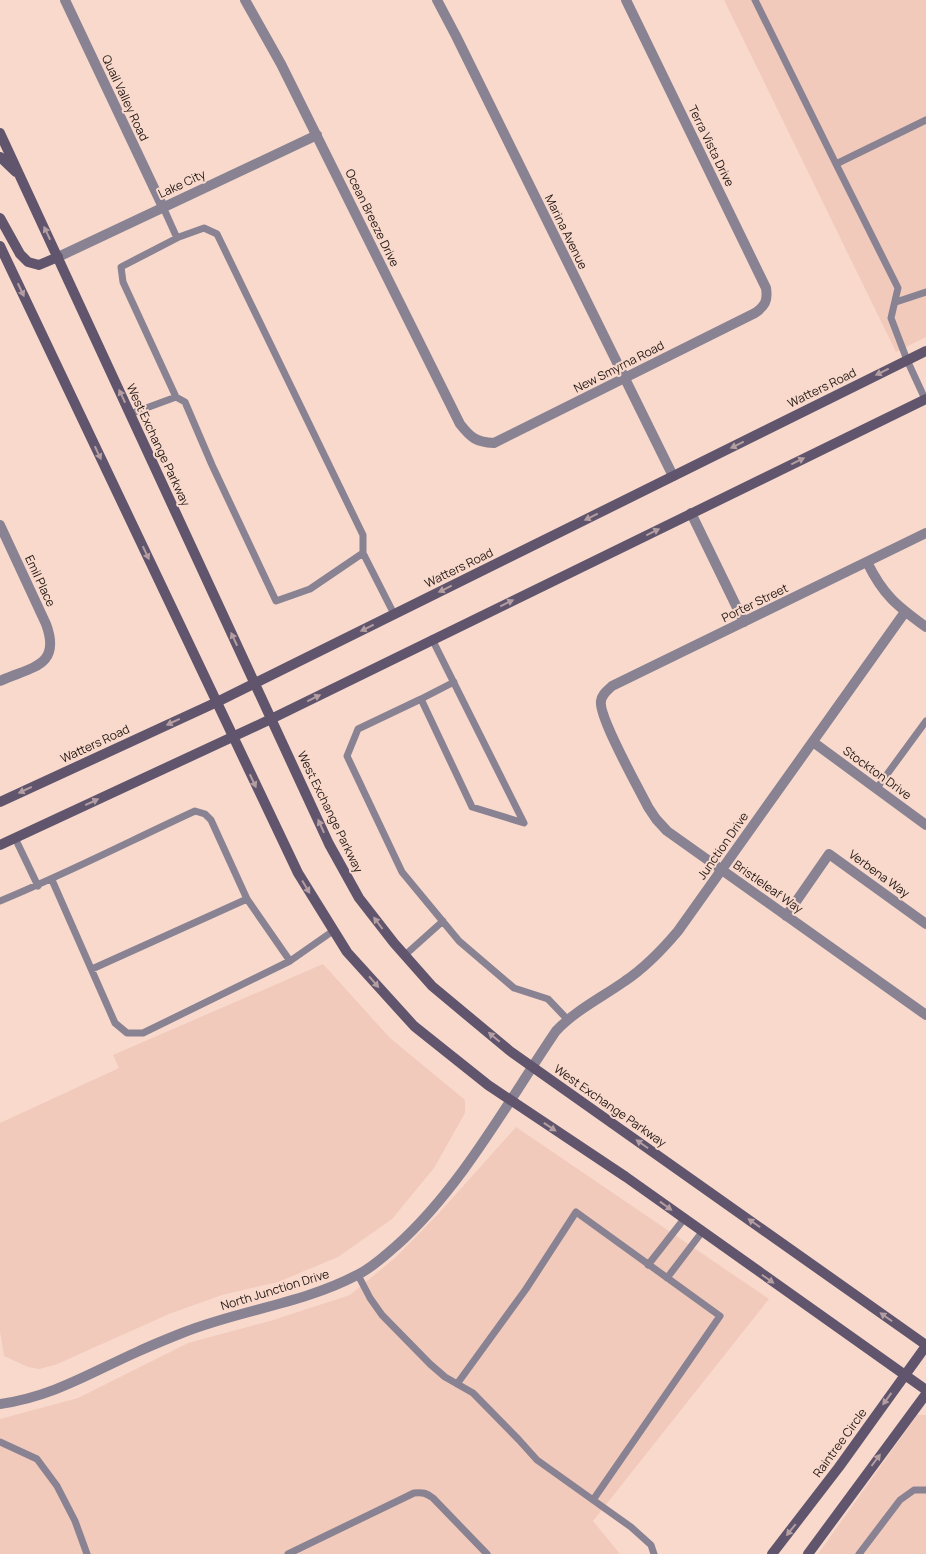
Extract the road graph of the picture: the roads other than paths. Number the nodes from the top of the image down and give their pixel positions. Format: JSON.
{"nodes":[{"id":1,"x":65,"y":0,"type":"edge"},
{"id":2,"x":245,"y":0,"type":"edge"},
{"id":3,"x":436,"y":0,"type":"edge"},
{"id":4,"x":626,"y":0,"type":"edge"},
{"id":5,"x":755,"y":0,"type":"edge"},
{"id":6,"x":926,"y":120,"type":"edge"},
{"id":7,"x":0,"y":133,"type":"edge"},
{"id":8,"x":317,"y":135,"type":"junction"},
{"id":9,"x":0,"y":156,"type":"edge"},
{"id":10,"x":836,"y":164,"type":"junction"},
{"id":11,"x":22,"y":178,"type":"junction"},
{"id":12,"x":163,"y":207,"type":"junction"},
{"id":13,"x":0,"y":218,"type":"edge"},
{"id":14,"x":177,"y":238,"type":"junction"},
{"id":15,"x":0,"y":246,"type":"edge"},
{"id":16,"x":58,"y":257,"type":"junction"},
{"id":17,"x":926,"y":292,"type":"edge"},
{"id":18,"x":896,"y":302,"type":"junction"},
{"id":19,"x":766,"y":304,"type":"joint"},
{"id":20,"x":926,"y":351,"type":"edge"},
{"id":21,"x":907,"y":360,"type":"junction"},
{"id":22,"x":624,"y":378,"type":"junction"},
{"id":23,"x":176,"y":397,"type":"junction"},
{"id":24,"x":925,"y":399,"type":"edge"},
{"id":25,"x":130,"y":414,"type":"junction"},
{"id":26,"x":481,"y":443,"type":"joint"},
{"id":27,"x":673,"y":476,"type":"junction"},
{"id":28,"x":691,"y":513,"type":"junction"},
{"id":29,"x":0,"y":525,"type":"edge"},
{"id":30,"x":926,"y":533,"type":"edge"},
{"id":31,"x":363,"y":553,"type":"junction"},
{"id":32,"x":867,"y":562,"type":"junction"},
{"id":33,"x":905,"y":612,"type":"junction"},
{"id":34,"x":394,"y":614,"type":"junction"},
{"id":35,"x":744,"y":622,"type":"junction"},
{"id":36,"x":926,"y":627,"type":"edge"},
{"id":37,"x":432,"y":639,"type":"junction"},
{"id":38,"x":0,"y":681,"type":"edge"},
{"id":39,"x":454,"y":682,"type":"junction"},
{"id":40,"x":254,"y":684,"type":"junction"},
{"id":41,"x":421,"y":699,"type":"junction"},
{"id":42,"x":601,"y":701,"type":"joint"},
{"id":43,"x":217,"y":702,"type":"junction"},
{"id":44,"x":271,"y":719,"type":"junction"},
{"id":45,"x":926,"y":721,"type":"edge"},
{"id":46,"x":233,"y":737,"type":"junction"},
{"id":47,"x":813,"y":742,"type":"junction"},
{"id":48,"x":877,"y":788,"type":"junction"},
{"id":49,"x":0,"y":802,"type":"edge"},
{"id":50,"x":926,"y":824,"type":"edge"},
{"id":51,"x":15,"y":838,"type":"junction"},
{"id":52,"x":0,"y":845,"type":"edge"},
{"id":53,"x":722,"y":870,"type":"junction"},
{"id":54,"x":52,"y":880,"type":"junction"},
{"id":55,"x":38,"y":886,"type":"junction"},
{"id":56,"x":247,"y":899,"type":"junction"},
{"id":57,"x":0,"y":901,"type":"edge"},
{"id":58,"x":786,"y":916,"type":"junction"},
{"id":59,"x":443,"y":921,"type":"junction"},
{"id":60,"x":926,"y":924,"type":"edge"},
{"id":61,"x":333,"y":931,"type":"junction"},
{"id":62,"x":405,"y":956,"type":"junction"},
{"id":63,"x":290,"y":960,"type":"junction"},
{"id":64,"x":92,"y":969,"type":"junction"},
{"id":65,"x":926,"y":1014,"type":"edge"},
{"id":66,"x":567,"y":1019,"type":"junction"},
{"id":67,"x":532,"y":1066,"type":"junction"},
{"id":68,"x":510,"y":1100,"type":"junction"},
{"id":69,"x":684,"y":1219,"type":"junction"},
{"id":70,"x":702,"y":1232,"type":"junction"},
{"id":71,"x":648,"y":1265,"type":"junction"},
{"id":72,"x":358,"y":1275,"type":"junction"},
{"id":73,"x":667,"y":1278,"type":"junction"},
{"id":74,"x":926,"y":1345,"type":"edge"},
{"id":75,"x":906,"y":1375,"type":"junction"},
{"id":76,"x":457,"y":1384,"type":"junction"},
{"id":77,"x":926,"y":1392,"type":"edge"},
{"id":78,"x":0,"y":1404,"type":"edge"},
{"id":79,"x":0,"y":1442,"type":"edge"},
{"id":80,"x":926,"y":1490,"type":"edge"},
{"id":81,"x":593,"y":1500,"type":"junction"},
{"id":82,"x":88,"y":1554,"type":"edge"},
{"id":83,"x":288,"y":1554,"type":"edge"},
{"id":84,"x":487,"y":1554,"type":"edge"},
{"id":85,"x":654,"y":1554,"type":"edge"},
{"id":86,"x":772,"y":1554,"type":"edge"},
{"id":87,"x":808,"y":1554,"type":"edge"},
{"id":88,"x":860,"y":1554,"type":"edge"}],
"edges":[{"from":1,"to":12,"type":"street","name":"Quail Valley Road"},
{"from":2,"to":8,"type":"street","name":"Ocean Breeze Drive"},
{"from":3,"to":22,"type":"street","name":"Marina Avenue"},
{"from":4,"to":19,"type":"street","name":"Terra Vista Drive"},
{"from":5,"to":10,"type":"lane"},
{"from":6,"to":10,"type":"lane"},
{"from":7,"to":11,"type":"main road","name":"West Exchange Parkway"},
{"from":8,"to":12,"type":"street","name":"Lake City"},
{"from":8,"to":26,"type":"street","name":"Ocean Breeze Drive"},
{"from":9,"to":11,"type":"main road"},
{"from":10,"to":18,"type":"lane"},
{"from":16,"to":11,"type":"main road","name":"West Exchange Parkway","one_way":true},
{"from":12,"to":14,"type":"lane"},
{"from":12,"to":16,"type":"street","name":"Lake City"},
{"from":13,"to":16,"type":"main road"},
{"from":14,"to":23,"type":"lane"},
{"from":14,"to":31,"type":"lane"},
{"from":15,"to":43,"type":"main road","one_way":true},
{"from":25,"to":16,"type":"main road","name":"West Exchange Parkway","one_way":true},
{"from":17,"to":18,"type":"lane"},
{"from":18,"to":21,"type":"lane"},
{"from":19,"to":22,"type":"street","name":"New Smyrna Road"},
{"from":20,"to":21,"type":"main road","name":"Watters Road"},
{"from":21,"to":24,"type":"lane"},
{"from":21,"to":27,"type":"main road","name":"Watters Road","one_way":true},
{"from":22,"to":26,"type":"street","name":"New Smyrna Road"},
{"from":22,"to":27,"type":"street","name":"Marina Avenue"},
{"from":23,"to":25,"type":"lane"},
{"from":23,"to":31,"type":"lane"},
{"from":28,"to":24,"type":"main road","one_way":true},
{"from":40,"to":25,"type":"main road","name":"West Exchange Parkway","one_way":true},
{"from":27,"to":34,"type":"main road","name":"Watters Road","one_way":true},
{"from":28,"to":35,"type":"street"},
{"from":37,"to":28,"type":"main road","one_way":true},
{"from":29,"to":38,"type":"street","name":"Emil Place"},
{"from":30,"to":32,"type":"street","name":"Porter Street"},
{"from":31,"to":34,"type":"lane"},
{"from":32,"to":33,"type":"street"},
{"from":32,"to":35,"type":"street","name":"Porter Street"},
{"from":33,"to":36,"type":"street"},
{"from":33,"to":47,"type":"street","name":"Junction Drive"},
{"from":34,"to":40,"type":"main road","name":"Watters Road","one_way":true},
{"from":35,"to":42,"type":"street","name":"Porter Street"},
{"from":37,"to":39,"type":"lane"},
{"from":44,"to":37,"type":"main road","one_way":true},
{"from":39,"to":41,"type":"lane"},
{"from":39,"to":41,"type":"lane"},
{"from":40,"to":43,"type":"main road","name":"Watters Road"},
{"from":40,"to":44,"type":"main road","name":"West Exchange Parkway"},
{"from":41,"to":59,"type":"lane"},
{"from":42,"to":53,"type":"street","name":"Bristleleaf Way"},
{"from":43,"to":46,"type":"main road"},
{"from":43,"to":49,"type":"main road","name":"Watters Road","one_way":true},
{"from":44,"to":46,"type":"main road"},
{"from":62,"to":44,"type":"main road","name":"West Exchange Parkway","one_way":true},
{"from":45,"to":48,"type":"lane"},
{"from":51,"to":46,"type":"main road","one_way":true},
{"from":46,"to":61,"type":"main road","one_way":true},
{"from":47,"to":48,"type":"street","name":"Stockton Drive"},
{"from":47,"to":53,"type":"street","name":"Junction Drive"},
{"from":48,"to":50,"type":"street","name":"Stockton Drive"},
{"from":51,"to":52,"type":"main road"},
{"from":51,"to":55,"type":"lane"},
{"from":53,"to":58,"type":"street","name":"Bristleleaf Way"},
{"from":53,"to":66,"type":"street","name":"Junction Drive"},
{"from":54,"to":55,"type":"lane"},
{"from":54,"to":56,"type":"lane"},
{"from":54,"to":64,"type":"lane"},
{"from":55,"to":57,"type":"lane"},
{"from":56,"to":63,"type":"lane"},
{"from":56,"to":64,"type":"lane"},
{"from":58,"to":60,"type":"street","name":"Verbena Way"},
{"from":58,"to":65,"type":"street","name":"Bristleleaf Way"},
{"from":59,"to":62,"type":"lane"},
{"from":59,"to":66,"type":"lane"},
{"from":61,"to":63,"type":"lane"},
{"from":61,"to":68,"type":"main road","one_way":true},
{"from":67,"to":62,"type":"main road","name":"West Exchange Parkway","one_way":true},
{"from":63,"to":64,"type":"lane"},
{"from":66,"to":67,"type":"street","name":"Junction Drive"},
{"from":67,"to":68,"type":"street","name":"North Junction Drive"},
{"from":74,"to":67,"type":"main road","name":"West Exchange Parkway","one_way":true},
{"from":68,"to":69,"type":"main road","one_way":true},
{"from":68,"to":72,"type":"street","name":"North Junction Drive"},
{"from":69,"to":70,"type":"main road"},
{"from":69,"to":71,"type":"lane"},
{"from":70,"to":73,"type":"lane"},
{"from":70,"to":75,"type":"main road","one_way":true},
{"from":71,"to":73,"type":"lane"},
{"from":71,"to":76,"type":"lane"},
{"from":72,"to":76,"type":"lane"},
{"from":72,"to":78,"type":"street","name":"North Junction Drive"},
{"from":73,"to":81,"type":"lane"},
{"from":74,"to":75,"type":"main road","name":"Raintree Circle"},
{"from":75,"to":77,"type":"main road"},
{"from":75,"to":86,"type":"main road","name":"Raintree Circle","one_way":true},
{"from":76,"to":81,"type":"lane"},
{"from":87,"to":77,"type":"main road","one_way":true},
{"from":79,"to":82,"type":"lane"},
{"from":80,"to":88,"type":"lane"},
{"from":81,"to":85,"type":"lane"},
{"from":83,"to":84,"type":"lane"}]}
